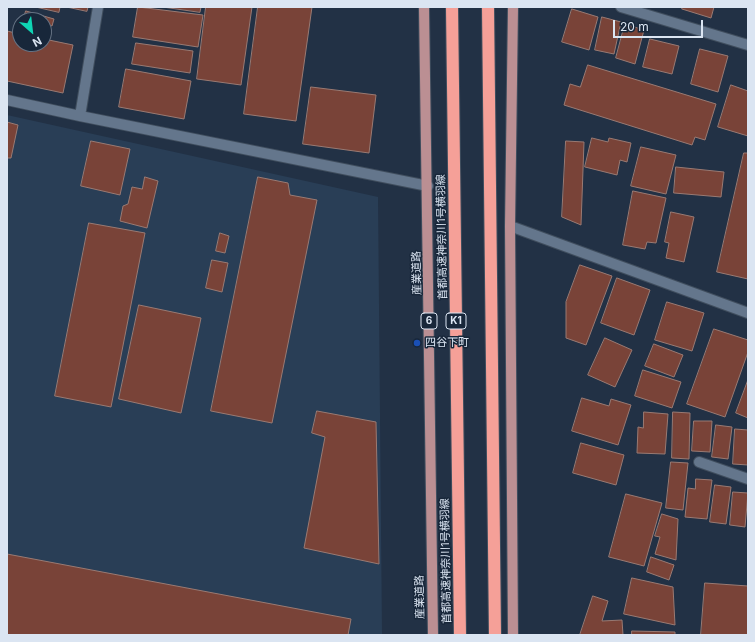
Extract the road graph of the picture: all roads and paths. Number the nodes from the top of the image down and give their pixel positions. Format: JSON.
{"nodes":[{"id":1,"x":98,"y":7,"type":"edge"},
{"id":2,"x":424,"y":7,"type":"edge"},
{"id":3,"x":452,"y":7,"type":"edge"},
{"id":4,"x":488,"y":7,"type":"edge"},
{"id":5,"x":513,"y":7,"type":"edge"},
{"id":6,"x":621,"y":7,"type":"edge"},
{"id":7,"x":748,"y":45,"type":"edge"},
{"id":8,"x":7,"y":100,"type":"edge"},
{"id":9,"x":80,"y":116,"type":"junction"},
{"id":10,"x":428,"y":186,"type":"junction"},
{"id":11,"x":510,"y":226,"type":"junction"},
{"id":12,"x":748,"y":312,"type":"edge"},
{"id":13,"x":699,"y":462,"type":"dead end"},
{"id":14,"x":748,"y":479,"type":"edge"},
{"id":15,"x":432,"y":635,"type":"edge"},
{"id":16,"x":460,"y":635,"type":"edge"},
{"id":17,"x":495,"y":635,"type":"edge"},
{"id":18,"x":513,"y":635,"type":"edge"}],
"edges":[{"from":1,"to":9,"type":"street"},
{"from":2,"to":10,"type":"main road","name":"産業道路","number":"6"},
{"from":3,"to":16,"type":"highway","name":"首都高速神奈川1号横羽線","number":"K1"},
{"from":4,"to":17,"type":"highway"},
{"from":5,"to":11,"type":"main road"},
{"from":6,"to":7,"type":"street"},
{"from":8,"to":9,"type":"street"},
{"from":9,"to":10,"type":"street"},
{"from":10,"to":15,"type":"main road","name":"産業道路","number":"6"},
{"from":11,"to":12,"type":"street"},
{"from":11,"to":18,"type":"main road"},
{"from":13,"to":14,"type":"street"}]}
